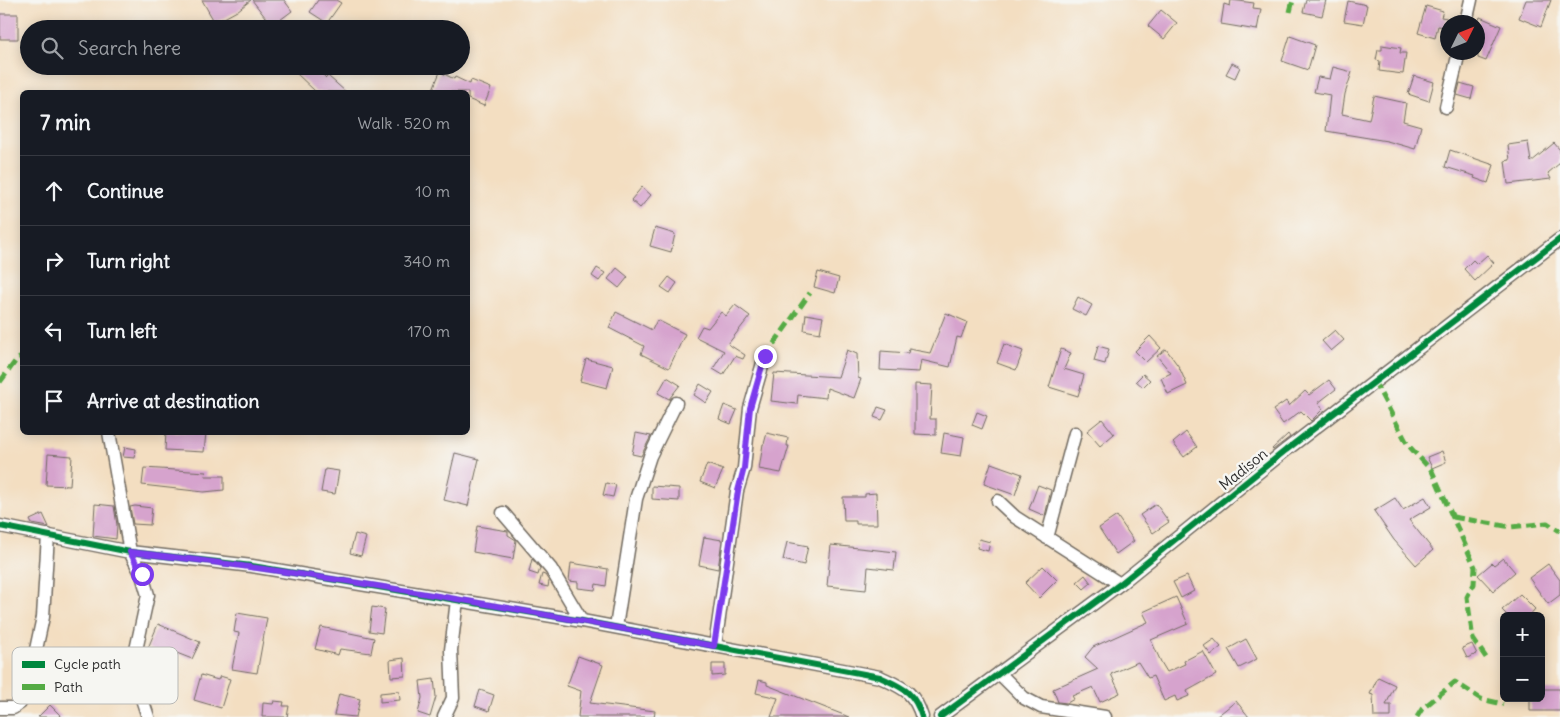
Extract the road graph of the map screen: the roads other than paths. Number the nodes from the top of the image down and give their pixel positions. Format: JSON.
{"nodes":[{"id":1,"x":1472,"y":0,"type":"edge"},
{"id":2,"x":1468,"y":15,"type":"edge"},
{"id":3,"x":1457,"y":60,"type":"edge"},
{"id":4,"x":1446,"y":106,"type":"dead end"},
{"id":5,"x":1560,"y":238,"type":"edge"},
{"id":6,"x":765,"y":356,"type":"dead end"},
{"id":7,"x":676,"y":403,"type":"dead end"},
{"id":8,"x":1074,"y":433,"type":"dead end"},
{"id":9,"x":110,"y":435,"type":"edge"},
{"id":10,"x":998,"y":501,"type":"dead end"},
{"id":11,"x":503,"y":513,"type":"dead end"},
{"id":12,"x":0,"y":526,"type":"edge"},
{"id":13,"x":48,"y":535,"type":"junction"},
{"id":14,"x":1047,"y":538,"type":"junction"},
{"id":15,"x":130,"y":552,"type":"junction"},
{"id":16,"x":1120,"y":584,"type":"junction"},
{"id":17,"x":457,"y":600,"type":"junction"},
{"id":18,"x":582,"y":621,"type":"junction"},
{"id":19,"x":616,"y":627,"type":"junction"},
{"id":20,"x":714,"y":646,"type":"junction"},
{"id":21,"x":37,"y":647,"type":"edge"},
{"id":22,"x":137,"y":647,"type":"edge"},
{"id":23,"x":1000,"y":673,"type":"junction"},
{"id":24,"x":19,"y":704,"type":"edge"},
{"id":25,"x":144,"y":704,"type":"edge"},
{"id":26,"x":0,"y":708,"type":"edge"},
{"id":27,"x":148,"y":717,"type":"edge"},
{"id":28,"x":444,"y":717,"type":"edge"},
{"id":29,"x":922,"y":717,"type":"edge"},
{"id":30,"x":940,"y":717,"type":"edge"},
{"id":31,"x":1105,"y":717,"type":"edge"}],
"edges":[{"from":1,"to":2,"type":"street"},
{"from":3,"to":4,"type":"street"},
{"from":5,"to":16,"type":"street","name":"Madison"},
{"from":6,"to":20,"type":"street"},
{"from":7,"to":19,"type":"street"},
{"from":8,"to":14,"type":"street"},
{"from":9,"to":15,"type":"street"},
{"from":10,"to":14,"type":"street"},
{"from":11,"to":18,"type":"street"},
{"from":12,"to":13,"type":"street"},
{"from":13,"to":15,"type":"street"},
{"from":13,"to":21,"type":"street"},
{"from":14,"to":16,"type":"street"},
{"from":15,"to":17,"type":"street"},
{"from":15,"to":22,"type":"street"},
{"from":16,"to":23,"type":"street","name":"Madison"},
{"from":17,"to":18,"type":"street"},
{"from":17,"to":28,"type":"street"},
{"from":18,"to":19,"type":"street"},
{"from":19,"to":20,"type":"street"},
{"from":20,"to":29,"type":"street"},
{"from":23,"to":30,"type":"street","name":"Madison"},
{"from":23,"to":31,"type":"street"},
{"from":24,"to":26,"type":"street"},
{"from":25,"to":27,"type":"street"}]}
